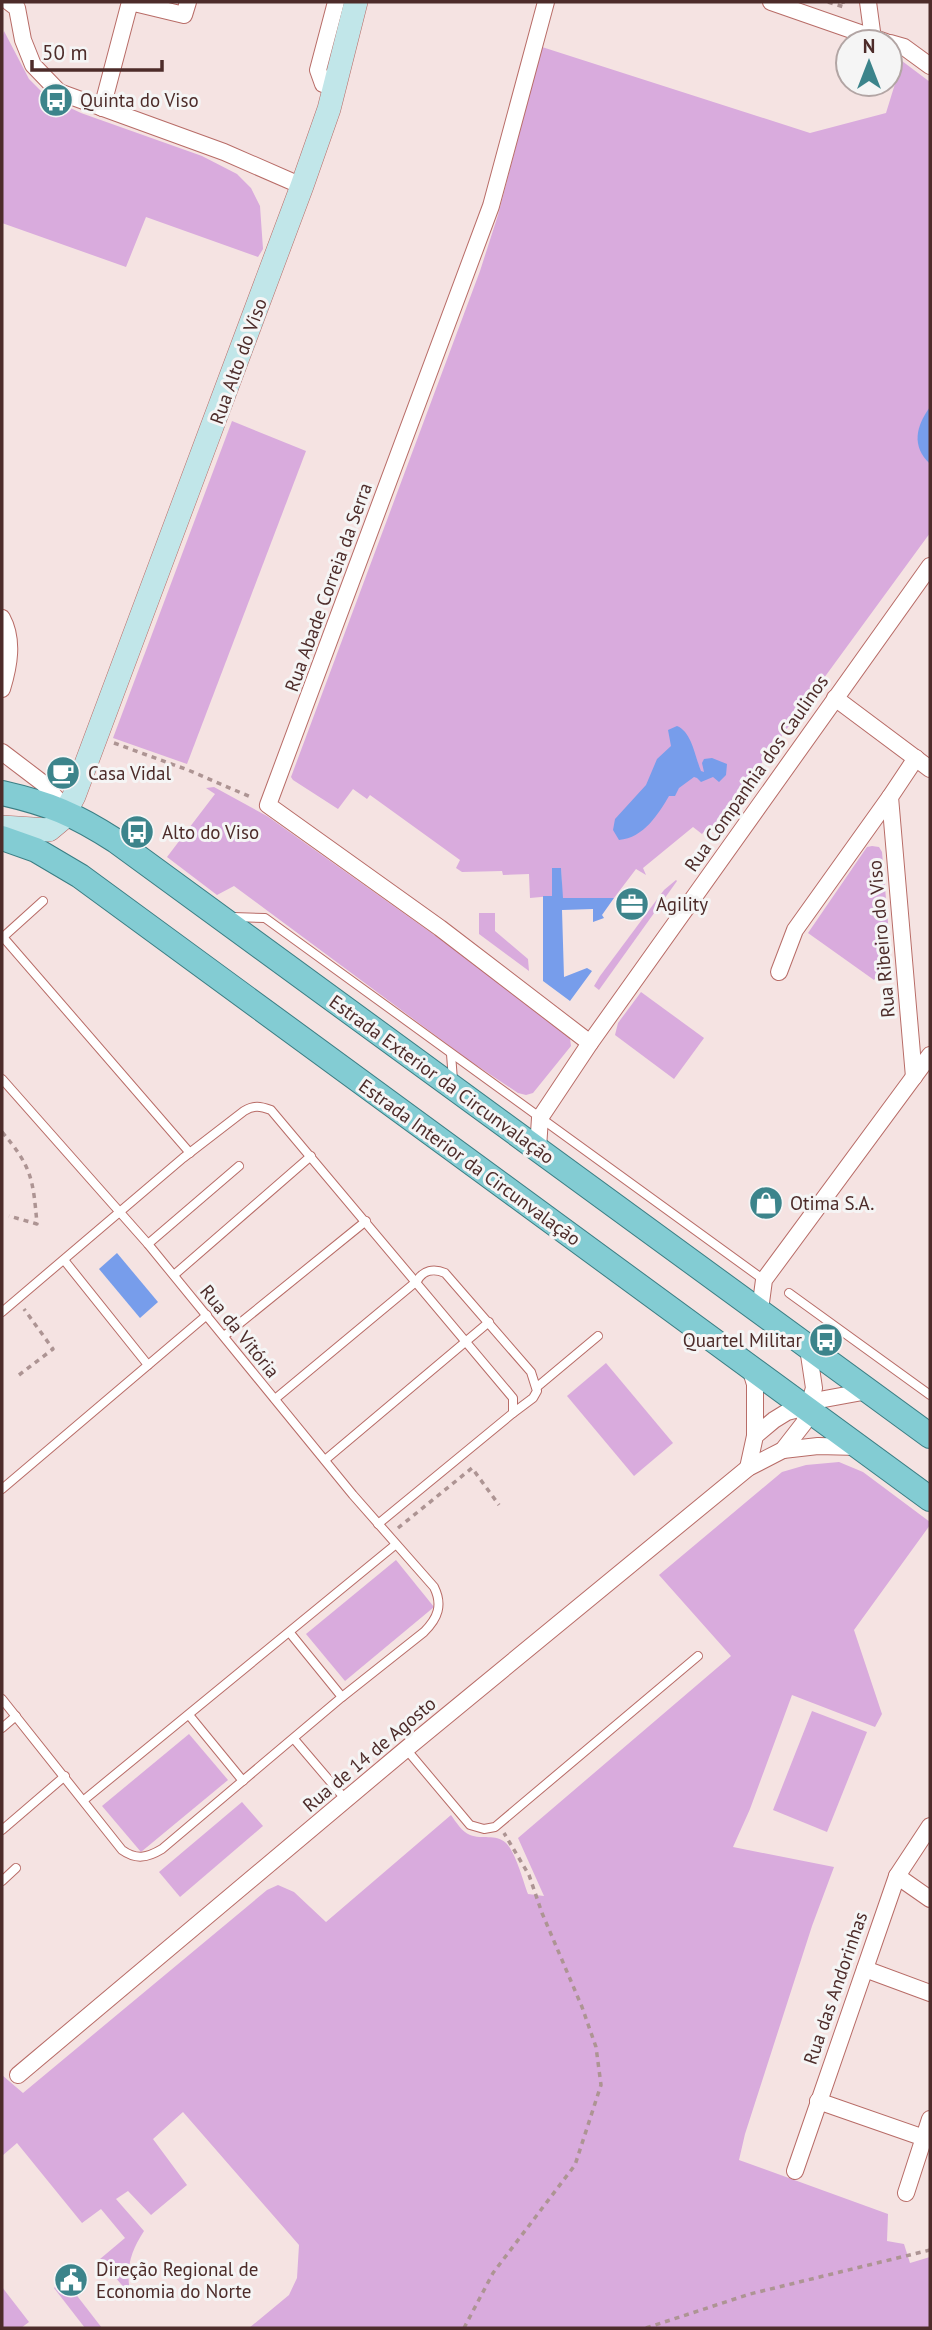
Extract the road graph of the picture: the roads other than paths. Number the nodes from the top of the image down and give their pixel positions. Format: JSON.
{"nodes":[{"id":1,"x":8,"y":2,"type":"edge"},
{"id":2,"x":188,"y":2,"type":"edge"},
{"id":3,"x":336,"y":2,"type":"edge"},
{"id":4,"x":356,"y":2,"type":"edge"},
{"id":5,"x":546,"y":2,"type":"edge"},
{"id":6,"x":771,"y":2,"type":"edge"},
{"id":7,"x":868,"y":2,"type":"edge"},
{"id":8,"x":2,"y":17,"type":"edge"},
{"id":9,"x":846,"y":28,"type":"edge"},
{"id":10,"x":878,"y":28,"type":"edge"},
{"id":11,"x":904,"y":47,"type":"edge"},
{"id":12,"x":930,"y":66,"type":"edge"},
{"id":13,"x":332,"y":99,"type":"junction"},
{"id":14,"x":102,"y":108,"type":"junction"},
{"id":15,"x":302,"y":186,"type":"junction"},
{"id":16,"x":930,"y":566,"type":"edge"},
{"id":17,"x":2,"y":618,"type":"edge"},
{"id":18,"x":2,"y":689,"type":"edge"},
{"id":19,"x":835,"y":698,"type":"junction"},
{"id":20,"x":2,"y":752,"type":"edge"},
{"id":21,"x":916,"y":758,"type":"junction"},
{"id":22,"x":930,"y":768,"type":"edge"},
{"id":23,"x":2,"y":793,"type":"edge"},
{"id":24,"x":890,"y":797,"type":"junction"},
{"id":25,"x":67,"y":811,"type":"junction"},
{"id":26,"x":2,"y":827,"type":"edge"},
{"id":27,"x":2,"y":838,"type":"edge"},
{"id":28,"x":43,"y":901,"type":"dead end"},
{"id":29,"x":220,"y":918,"type":"junction"},
{"id":30,"x":2,"y":937,"type":"edge"},
{"id":31,"x":779,"y":972,"type":"dead end"},
{"id":32,"x":590,"y":1043,"type":"junction"},
{"id":33,"x":451,"y":1054,"type":"junction"},
{"id":34,"x":930,"y":1055,"type":"edge"},
{"id":35,"x":914,"y":1077,"type":"junction"},
{"id":36,"x":2,"y":1079,"type":"edge"},
{"id":37,"x":453,"y":1087,"type":"junction"},
{"id":38,"x":540,"y":1118,"type":"junction"},
{"id":39,"x":538,"y":1148,"type":"junction"},
{"id":40,"x":190,"y":1153,"type":"junction"},
{"id":41,"x":312,"y":1156,"type":"junction"},
{"id":42,"x":239,"y":1166,"type":"dead end"},
{"id":43,"x":120,"y":1213,"type":"junction"},
{"id":44,"x":366,"y":1222,"type":"junction"},
{"id":45,"x":148,"y":1244,"type":"junction"},
{"id":46,"x":64,"y":1260,"type":"junction"},
{"id":47,"x":174,"y":1275,"type":"junction"},
{"id":48,"x":764,"y":1280,"type":"junction"},
{"id":49,"x":416,"y":1281,"type":"junction"},
{"id":50,"x":789,"y":1293,"type":"dead end"},
{"id":51,"x":761,"y":1310,"type":"junction"},
{"id":52,"x":2,"y":1312,"type":"edge"},
{"id":53,"x":207,"y":1315,"type":"junction"},
{"id":54,"x":489,"y":1322,"type":"junction"},
{"id":55,"x":223,"y":1336,"type":"junction"},
{"id":56,"x":598,"y":1336,"type":"dead end"},
{"id":57,"x":467,"y":1341,"type":"junction"},
{"id":58,"x":808,"y":1348,"type":"junction"},
{"id":59,"x":148,"y":1365,"type":"junction"},
{"id":60,"x":750,"y":1367,"type":"junction"},
{"id":61,"x":537,"y":1387,"type":"junction"},
{"id":62,"x":868,"y":1391,"type":"junction"},
{"id":63,"x":930,"y":1395,"type":"edge"},
{"id":64,"x":275,"y":1399,"type":"junction"},
{"id":65,"x":807,"y":1407,"type":"junction"},
{"id":66,"x":513,"y":1413,"type":"junction"},
{"id":67,"x":755,"y":1436,"type":"junction"},
{"id":68,"x":930,"y":1436,"type":"edge"},
{"id":69,"x":859,"y":1447,"type":"junction"},
{"id":70,"x":783,"y":1450,"type":"junction"},
{"id":71,"x":325,"y":1460,"type":"junction"},
{"id":72,"x":748,"y":1468,"type":"junction"},
{"id":73,"x":2,"y":1489,"type":"edge"},
{"id":74,"x":930,"y":1499,"type":"edge"},
{"id":75,"x":378,"y":1524,"type":"junction"},
{"id":76,"x":395,"y":1545,"type":"junction"},
{"id":77,"x":290,"y":1633,"type":"junction"},
{"id":78,"x":698,"y":1656,"type":"dead end"},
{"id":79,"x":342,"y":1697,"type":"junction"},
{"id":80,"x":2,"y":1699,"type":"edge"},
{"id":81,"x":189,"y":1714,"type":"junction"},
{"id":82,"x":16,"y":1716,"type":"junction"},
{"id":83,"x":2,"y":1728,"type":"edge"},
{"id":84,"x":293,"y":1739,"type":"junction"},
{"id":85,"x":406,"y":1749,"type":"junction"},
{"id":86,"x":65,"y":1776,"type":"junction"},
{"id":87,"x":243,"y":1781,"type":"junction"},
{"id":88,"x":84,"y":1800,"type":"junction"},
{"id":89,"x":346,"y":1800,"type":"junction"},
{"id":90,"x":930,"y":1826,"type":"edge"},
{"id":91,"x":2,"y":1830,"type":"edge"},
{"id":92,"x":16,"y":1868,"type":"dead end"},
{"id":93,"x":897,"y":1876,"type":"junction"},
{"id":94,"x":2,"y":1881,"type":"edge"},
{"id":95,"x":930,"y":1899,"type":"edge"},
{"id":96,"x":864,"y":1969,"type":"junction"},
{"id":97,"x":930,"y":1993,"type":"edge"},
{"id":98,"x":18,"y":2075,"type":"dead end"},
{"id":99,"x":818,"y":2101,"type":"junction"},
{"id":100,"x":930,"y":2119,"type":"edge"},
{"id":101,"x":927,"y":2139,"type":"edge"},
{"id":102,"x":794,"y":2171,"type":"dead end"},
{"id":103,"x":905,"y":2193,"type":"dead end"}],
"edges":[{"from":1,"to":8,"type":"street"},
{"from":1,"to":14,"type":"street"},
{"from":2,"to":14,"type":"street"},
{"from":3,"to":13,"type":"street"},
{"from":4,"to":13,"type":"main road","name":"Rua Alto do Viso"},
{"from":5,"to":32,"type":"street","name":"Rua Abade Correia da Serra"},
{"from":6,"to":9,"type":"street"},
{"from":7,"to":10,"type":"street"},
{"from":11,"to":12,"type":"street"},
{"from":13,"to":15,"type":"main road","name":"Rua Alto do Viso"},
{"from":14,"to":15,"type":"street"},
{"from":15,"to":25,"type":"main road","name":"Rua Alto do Viso"},
{"from":16,"to":19,"type":"street","name":"Rua Companhia dos Caulinos"},
{"from":17,"to":18,"type":"street"},
{"from":19,"to":21,"type":"street"},
{"from":19,"to":32,"type":"street","name":"Rua Companhia dos Caulinos"},
{"from":20,"to":25,"type":"street"},
{"from":21,"to":22,"type":"street"},
{"from":21,"to":24,"type":"street","name":"Rua Ribeiro do Viso"},
{"from":23,"to":25,"type":"main road","name":"Estrada Exterior da Circunvalação"},
{"from":24,"to":31,"type":"street","name":"Rua Ribeiro do Viso"},
{"from":24,"to":35,"type":"street","name":"Rua Ribeiro do Viso"},
{"from":25,"to":26,"type":"main road"},
{"from":25,"to":29,"type":"main road","name":"Estrada Exterior da Circunvalação"},
{"from":27,"to":60,"type":"main road","name":"Estrada Interior da Circunvalação"},
{"from":28,"to":30,"type":"lane"},
{"from":29,"to":33,"type":"lane"},
{"from":29,"to":37,"type":"main road","name":"Estrada Exterior da Circunvalação"},
{"from":30,"to":40,"type":"lane"},
{"from":32,"to":38,"type":"street","name":"Rua Companhia dos Caulinos"},
{"from":33,"to":37,"type":"lane"},
{"from":33,"to":38,"type":"lane"},
{"from":34,"to":35,"type":"street"},
{"from":35,"to":48,"type":"street"},
{"from":36,"to":43,"type":"lane","name":"Rua da Vitória"},
{"from":37,"to":39,"type":"main road","name":"Estrada Exterior da Circunvalação"},
{"from":38,"to":39,"type":"street","name":"Rua Companhia dos Caulinos"},
{"from":38,"to":48,"type":"lane"},
{"from":39,"to":51,"type":"main road","name":"Estrada Exterior da Circunvalação"},
{"from":40,"to":41,"type":"lane"},
{"from":40,"to":43,"type":"lane"},
{"from":41,"to":44,"type":"lane"},
{"from":41,"to":47,"type":"lane"},
{"from":42,"to":45,"type":"lane"},
{"from":43,"to":45,"type":"lane","name":"Rua da Vitória"},
{"from":43,"to":46,"type":"lane"},
{"from":44,"to":49,"type":"lane"},
{"from":44,"to":55,"type":"lane"},
{"from":45,"to":47,"type":"lane","name":"Rua da Vitória"},
{"from":46,"to":52,"type":"lane"},
{"from":46,"to":59,"type":"lane"},
{"from":47,"to":53,"type":"lane","name":"Rua da Vitória"},
{"from":48,"to":51,"type":"street"},
{"from":49,"to":54,"type":"lane"},
{"from":49,"to":57,"type":"lane"},
{"from":49,"to":64,"type":"lane"},
{"from":50,"to":63,"type":"lane"},
{"from":51,"to":58,"type":"main road","name":"Estrada Exterior da Circunvalação"},
{"from":53,"to":55,"type":"lane","name":"Rua da Vitória"},
{"from":53,"to":59,"type":"lane"},
{"from":54,"to":57,"type":"lane"},
{"from":54,"to":61,"type":"lane"},
{"from":55,"to":64,"type":"lane","name":"Rua da Vitória"},
{"from":56,"to":61,"type":"lane"},
{"from":57,"to":66,"type":"lane"},
{"from":57,"to":71,"type":"lane"},
{"from":58,"to":62,"type":"main road","name":"Estrada Exterior da Circunvalação"},
{"from":58,"to":65,"type":"street","name":"Rua de 14 de Agosto"},
{"from":59,"to":73,"type":"lane"},
{"from":60,"to":65,"type":"main road","name":"Estrada Interior da Circunvalação"},
{"from":60,"to":67,"type":"street"},
{"from":61,"to":66,"type":"lane"},
{"from":62,"to":65,"type":"street"},
{"from":62,"to":68,"type":"main road","name":"Estrada Exterior da Circunvalação"},
{"from":64,"to":71,"type":"lane","name":"Rua da Vitória"},
{"from":65,"to":67,"type":"street"},
{"from":65,"to":69,"type":"main road","name":"Estrada Interior da Circunvalação"},
{"from":65,"to":70,"type":"street","name":"Rua de 14 de Agosto"},
{"from":66,"to":75,"type":"lane"},
{"from":67,"to":72,"type":"street"},
{"from":69,"to":70,"type":"street","name":"Rua de 14 de Agosto"},
{"from":69,"to":74,"type":"main road","name":"Estrada Interior da Circunvalação"},
{"from":70,"to":72,"type":"street","name":"Rua de 14 de Agosto"},
{"from":71,"to":75,"type":"lane","name":"Rua da Vitória"},
{"from":72,"to":85,"type":"street","name":"Rua de 14 de Agosto"},
{"from":75,"to":76,"type":"lane","name":"Rua da Vitória"},
{"from":76,"to":77,"type":"lane"},
{"from":76,"to":79,"type":"lane","name":"Rua da Vitória"},
{"from":77,"to":79,"type":"lane"},
{"from":77,"to":81,"type":"lane"},
{"from":78,"to":85,"type":"lane"},
{"from":79,"to":84,"type":"lane"},
{"from":80,"to":82,"type":"lane"},
{"from":81,"to":87,"type":"lane"},
{"from":81,"to":88,"type":"lane"},
{"from":82,"to":83,"type":"lane"},
{"from":82,"to":86,"type":"lane"},
{"from":84,"to":87,"type":"lane"},
{"from":84,"to":89,"type":"lane"},
{"from":85,"to":89,"type":"street","name":"Rua de 14 de Agosto"},
{"from":86,"to":88,"type":"lane"},
{"from":86,"to":91,"type":"lane"},
{"from":87,"to":88,"type":"lane"},
{"from":89,"to":98,"type":"street","name":"Rua de 14 de Agosto"},
{"from":90,"to":93,"type":"street","name":"Rua das Andorinhas"},
{"from":92,"to":94,"type":"lane"},
{"from":93,"to":95,"type":"street"},
{"from":93,"to":96,"type":"street","name":"Rua das Andorinhas"},
{"from":96,"to":97,"type":"street"},
{"from":96,"to":99,"type":"street","name":"Rua das Andorinhas"},
{"from":99,"to":101,"type":"street"},
{"from":99,"to":102,"type":"street","name":"Rua das Andorinhas"},
{"from":100,"to":101,"type":"street"},
{"from":101,"to":103,"type":"street"}]}
